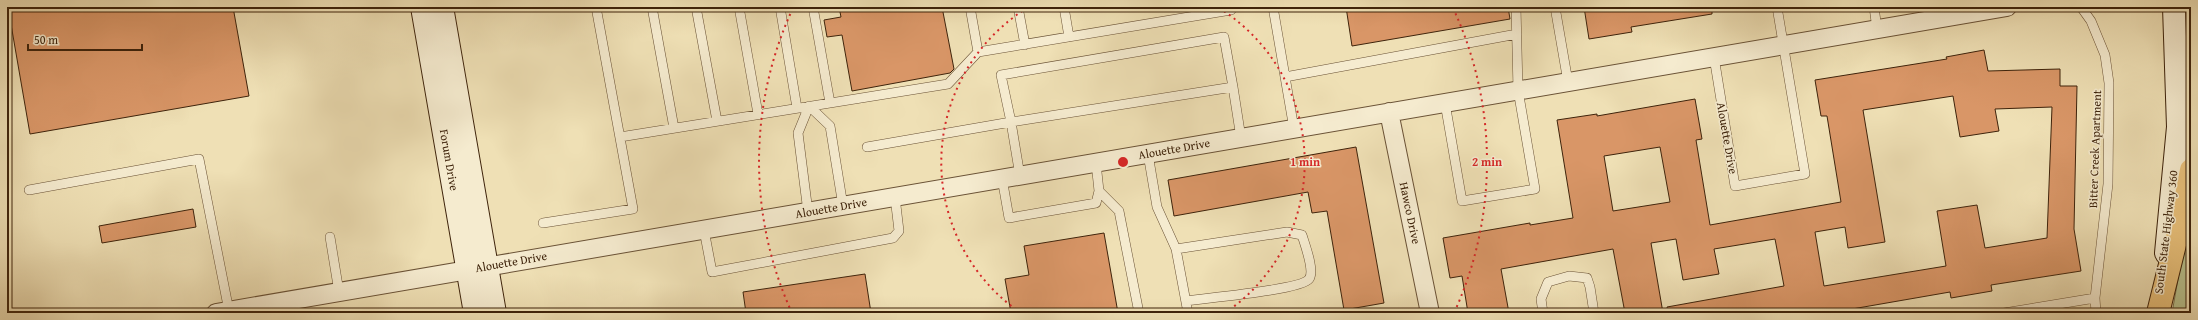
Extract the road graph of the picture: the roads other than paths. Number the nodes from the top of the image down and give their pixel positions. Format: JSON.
{"nodes":[{"id":1,"x":422,"y":7,"type":"edge"},
{"id":2,"x":442,"y":7,"type":"edge"},
{"id":3,"x":596,"y":7,"type":"edge"},
{"id":4,"x":652,"y":7,"type":"edge"},
{"id":5,"x":696,"y":7,"type":"edge"},
{"id":6,"x":739,"y":7,"type":"edge"},
{"id":7,"x":780,"y":7,"type":"edge"},
{"id":8,"x":813,"y":7,"type":"edge"},
{"id":9,"x":970,"y":7,"type":"edge"},
{"id":10,"x":1018,"y":7,"type":"edge"},
{"id":11,"x":1064,"y":7,"type":"edge"},
{"id":12,"x":1230,"y":7,"type":"edge"},
{"id":13,"x":1273,"y":7,"type":"edge"},
{"id":14,"x":1516,"y":7,"type":"edge"},
{"id":15,"x":1555,"y":7,"type":"edge"},
{"id":16,"x":1778,"y":7,"type":"edge"},
{"id":17,"x":1874,"y":7,"type":"edge"},
{"id":18,"x":2007,"y":7,"type":"edge"},
{"id":19,"x":2081,"y":7,"type":"edge"},
{"id":20,"x":2174,"y":7,"type":"edge"},
{"id":21,"x":1877,"y":29,"type":"junction"},
{"id":22,"x":1517,"y":34,"type":"junction"},
{"id":23,"x":1069,"y":37,"type":"junction"},
{"id":24,"x":1025,"y":44,"type":"junction"},
{"id":25,"x":1784,"y":45,"type":"junction"},
{"id":26,"x":978,"y":52,"type":"junction"},
{"id":27,"x":1714,"y":57,"type":"junction"},
{"id":28,"x":1285,"y":77,"type":"junction"},
{"id":29,"x":1568,"y":82,"type":"junction"},
{"id":30,"x":1233,"y":87,"type":"junction"},
{"id":31,"x":1518,"y":90,"type":"junction"},
{"id":32,"x":830,"y":103,"type":"junction"},
{"id":33,"x":1446,"y":103,"type":"junction"},
{"id":34,"x":809,"y":106,"type":"junction"},
{"id":35,"x":797,"y":108,"type":"junction"},
{"id":36,"x":1390,"y":112,"type":"junction"},
{"id":37,"x":758,"y":114,"type":"junction"},
{"id":38,"x":717,"y":121,"type":"junction"},
{"id":39,"x":1011,"y":122,"type":"junction"},
{"id":40,"x":674,"y":128,"type":"junction"},
{"id":41,"x":1294,"y":128,"type":"junction"},
{"id":42,"x":620,"y":137,"type":"junction"},
{"id":43,"x":1241,"y":138,"type":"junction"},
{"id":44,"x":867,"y":147,"type":"dead end"},
{"id":45,"x":1148,"y":154,"type":"junction"},
{"id":46,"x":1096,"y":162,"type":"junction"},
{"id":47,"x":2191,"y":170,"type":"edge"},
{"id":48,"x":1020,"y":176,"type":"junction"},
{"id":49,"x":1002,"y":178,"type":"junction"},
{"id":50,"x":29,"y":190,"type":"dead end"},
{"id":51,"x":1099,"y":191,"type":"junction"},
{"id":52,"x":894,"y":197,"type":"junction"},
{"id":53,"x":843,"y":206,"type":"junction"},
{"id":54,"x":808,"y":212,"type":"junction"},
{"id":55,"x":543,"y":223,"type":"dead end"},
{"id":56,"x":704,"y":230,"type":"junction"},
{"id":57,"x":330,"y":237,"type":"dead end"},
{"id":58,"x":1176,"y":249,"type":"junction"},
{"id":59,"x":478,"y":268,"type":"junction"},
{"id":60,"x":339,"y":292,"type":"junction"},
{"id":61,"x":2094,"y":298,"type":"junction"},
{"id":62,"x":1186,"y":301,"type":"junction"},
{"id":63,"x":286,"y":307,"type":"edge"},
{"id":64,"x":222,"y":312,"type":"edge"},
{"id":65,"x":476,"y":313,"type":"edge"},
{"id":66,"x":495,"y":313,"type":"edge"},
{"id":67,"x":1140,"y":313,"type":"edge"},
{"id":68,"x":1188,"y":313,"type":"edge"},
{"id":69,"x":1430,"y":313,"type":"edge"},
{"id":70,"x":1543,"y":313,"type":"edge"},
{"id":71,"x":1594,"y":313,"type":"edge"},
{"id":72,"x":2004,"y":313,"type":"edge"},
{"id":73,"x":2096,"y":313,"type":"edge"},
{"id":74,"x":2156,"y":313,"type":"edge"}],
"edges":[{"from":1,"to":59,"type":"street","name":"Forum Drive"},
{"from":2,"to":59,"type":"street","name":"Forum Drive"},
{"from":3,"to":42,"type":"lane"},
{"from":4,"to":40,"type":"lane"},
{"from":5,"to":38,"type":"lane"},
{"from":6,"to":37,"type":"lane"},
{"from":7,"to":35,"type":"lane"},
{"from":8,"to":32,"type":"lane"},
{"from":9,"to":26,"type":"lane"},
{"from":10,"to":24,"type":"lane"},
{"from":11,"to":23,"type":"lane"},
{"from":12,"to":23,"type":"lane"},
{"from":13,"to":28,"type":"lane"},
{"from":14,"to":22,"type":"lane"},
{"from":15,"to":29,"type":"lane"},
{"from":16,"to":25,"type":"lane"},
{"from":17,"to":21,"type":"lane"},
{"from":18,"to":21,"type":"street","name":"Alouette Drive"},
{"from":19,"to":61,"type":"lane","name":"Bitter Creek Apartment"},
{"from":20,"to":74,"type":"street","name":"South State Highway 360"},
{"from":21,"to":25,"type":"street","name":"Alouette Drive"},
{"from":22,"to":28,"type":"lane"},
{"from":22,"to":31,"type":"lane"},
{"from":23,"to":24,"type":"lane"},
{"from":24,"to":26,"type":"lane"},
{"from":25,"to":27,"type":"street","name":"Alouette Drive"},
{"from":25,"to":27,"type":"lane","name":"Alouette Drive"},
{"from":26,"to":32,"type":"lane"},
{"from":27,"to":29,"type":"street","name":"Alouette Drive"},
{"from":28,"to":41,"type":"lane"},
{"from":29,"to":31,"type":"street","name":"Alouette Drive"},
{"from":30,"to":39,"type":"lane"},
{"from":30,"to":39,"type":"lane"},
{"from":30,"to":43,"type":"lane"},
{"from":31,"to":33,"type":"street","name":"Alouette Drive"},
{"from":31,"to":33,"type":"lane"},
{"from":32,"to":34,"type":"lane"},
{"from":33,"to":36,"type":"street","name":"Alouette Drive"},
{"from":34,"to":35,"type":"lane"},
{"from":34,"to":53,"type":"lane"},
{"from":34,"to":54,"type":"lane"},
{"from":35,"to":37,"type":"lane"},
{"from":36,"to":41,"type":"street","name":"Alouette Drive"},
{"from":36,"to":69,"type":"street","name":"Hawco Drive"},
{"from":37,"to":38,"type":"lane"},
{"from":38,"to":40,"type":"lane"},
{"from":39,"to":44,"type":"lane"},
{"from":39,"to":48,"type":"lane"},
{"from":40,"to":42,"type":"lane"},
{"from":41,"to":43,"type":"street","name":"Alouette Drive"},
{"from":42,"to":55,"type":"lane"},
{"from":43,"to":45,"type":"street","name":"Alouette Drive"},
{"from":45,"to":46,"type":"street","name":"Alouette Drive"},
{"from":45,"to":58,"type":"lane"},
{"from":46,"to":48,"type":"street","name":"Alouette Drive"},
{"from":46,"to":51,"type":"lane"},
{"from":47,"to":74,"type":"highway"},
{"from":48,"to":49,"type":"street","name":"Alouette Drive"},
{"from":49,"to":51,"type":"lane"},
{"from":49,"to":52,"type":"street","name":"Alouette Drive"},
{"from":50,"to":64,"type":"lane"},
{"from":51,"to":67,"type":"lane"},
{"from":52,"to":53,"type":"street","name":"Alouette Drive"},
{"from":52,"to":56,"type":"lane"},
{"from":53,"to":54,"type":"street","name":"Alouette Drive"},
{"from":54,"to":56,"type":"street","name":"Alouette Drive"},
{"from":56,"to":59,"type":"street","name":"Alouette Drive"},
{"from":57,"to":60,"type":"lane"},
{"from":58,"to":62,"type":"lane"},
{"from":58,"to":62,"type":"lane"},
{"from":59,"to":60,"type":"street","name":"Alouette Drive"},
{"from":59,"to":65,"type":"street","name":"Forum Drive"},
{"from":59,"to":66,"type":"street","name":"Forum Drive"},
{"from":60,"to":63,"type":"street","name":"Alouette Drive"},
{"from":61,"to":72,"type":"lane"},
{"from":61,"to":73,"type":"lane","name":"Bitter Creek Apartment"},
{"from":62,"to":68,"type":"lane"},
{"from":63,"to":64,"type":"street","name":"Alouette Drive"},
{"from":70,"to":71,"type":"lane"}]}
